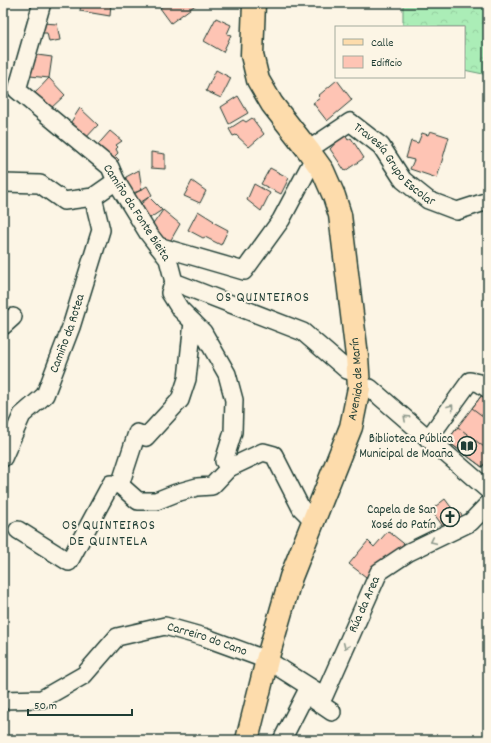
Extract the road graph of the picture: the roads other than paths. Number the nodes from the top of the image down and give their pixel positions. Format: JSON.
{"nodes":[{"id":1,"x":42,"y":3,"type":"edge"},
{"id":2,"x":254,"y":3,"type":"edge"},
{"id":3,"x":311,"y":154,"type":"junction"},
{"id":4,"x":116,"y":181,"type":"junction"},
{"id":5,"x":3,"y":183,"type":"edge"},
{"id":6,"x":94,"y":198,"type":"junction"},
{"id":7,"x":488,"y":201,"type":"edge"},
{"id":8,"x":158,"y":246,"type":"junction"},
{"id":9,"x":174,"y":282,"type":"junction"},
{"id":10,"x":193,"y":322,"type":"junction"},
{"id":11,"x":359,"y":380,"type":"junction"},
{"id":12,"x":488,"y":389,"type":"edge"},
{"id":13,"x":428,"y":439,"type":"junction"},
{"id":14,"x":3,"y":458,"type":"edge"},
{"id":15,"x":228,"y":468,"type":"junction"},
{"id":16,"x":120,"y":485,"type":"junction"},
{"id":17,"x":488,"y":490,"type":"edge"},
{"id":18,"x":486,"y":511,"type":"edge"},
{"id":19,"x":314,"y":521,"type":"junction"},
{"id":20,"x":18,"y":530,"type":"dead end"},
{"id":21,"x":267,"y":660,"type":"junction"},
{"id":22,"x":308,"y":690,"type":"junction"},
{"id":23,"x":3,"y":700,"type":"edge"},
{"id":24,"x":332,"y":712,"type":"dead end"},
{"id":25,"x":247,"y":740,"type":"edge"},
{"id":26,"x":282,"y":740,"type":"edge"}],
"edges":[{"from":1,"to":4,"type":"street","name":"Camiño da Fonte Bieita"},
{"from":2,"to":3,"type":"main road","name":"Avenida de Marín"},
{"from":3,"to":7,"type":"street","name":"Travesía Grupo Escolar"},
{"from":3,"to":8,"type":"street"},
{"from":3,"to":11,"type":"main road","name":"Avenida de Marín"},
{"from":4,"to":6,"type":"street"},
{"from":4,"to":8,"type":"street","name":"Camiño da Fonte Bieita"},
{"from":5,"to":6,"type":"street"},
{"from":6,"to":14,"type":"street","name":"Camiño da Rotea"},
{"from":8,"to":9,"type":"street","name":"Camiño da Fonte Bieita"},
{"from":9,"to":10,"type":"street","name":"Camiño da Fonte Bieita"},
{"from":9,"to":11,"type":"street"},
{"from":10,"to":15,"type":"street"},
{"from":10,"to":16,"type":"street"},
{"from":13,"to":11,"type":"street","one_way":true},
{"from":11,"to":19,"type":"main road","name":"Avenida de Marín"},
{"from":13,"to":12,"type":"street","one_way":true},
{"from":13,"to":17,"type":"street"},
{"from":15,"to":16,"type":"street"},
{"from":15,"to":19,"type":"street"},
{"from":16,"to":20,"type":"street"},
{"from":18,"to":22,"type":"street","name":"Rúa da Area","one_way":true},
{"from":19,"to":21,"type":"main road","name":"Avenida de Marín"},
{"from":21,"to":22,"type":"street","name":"Rúa da Area"},
{"from":21,"to":23,"type":"street","name":"Carreiro do Cano"},
{"from":21,"to":25,"type":"main road","name":"Avenida de Marín"},
{"from":22,"to":24,"type":"street"},
{"from":22,"to":26,"type":"street"}]}
